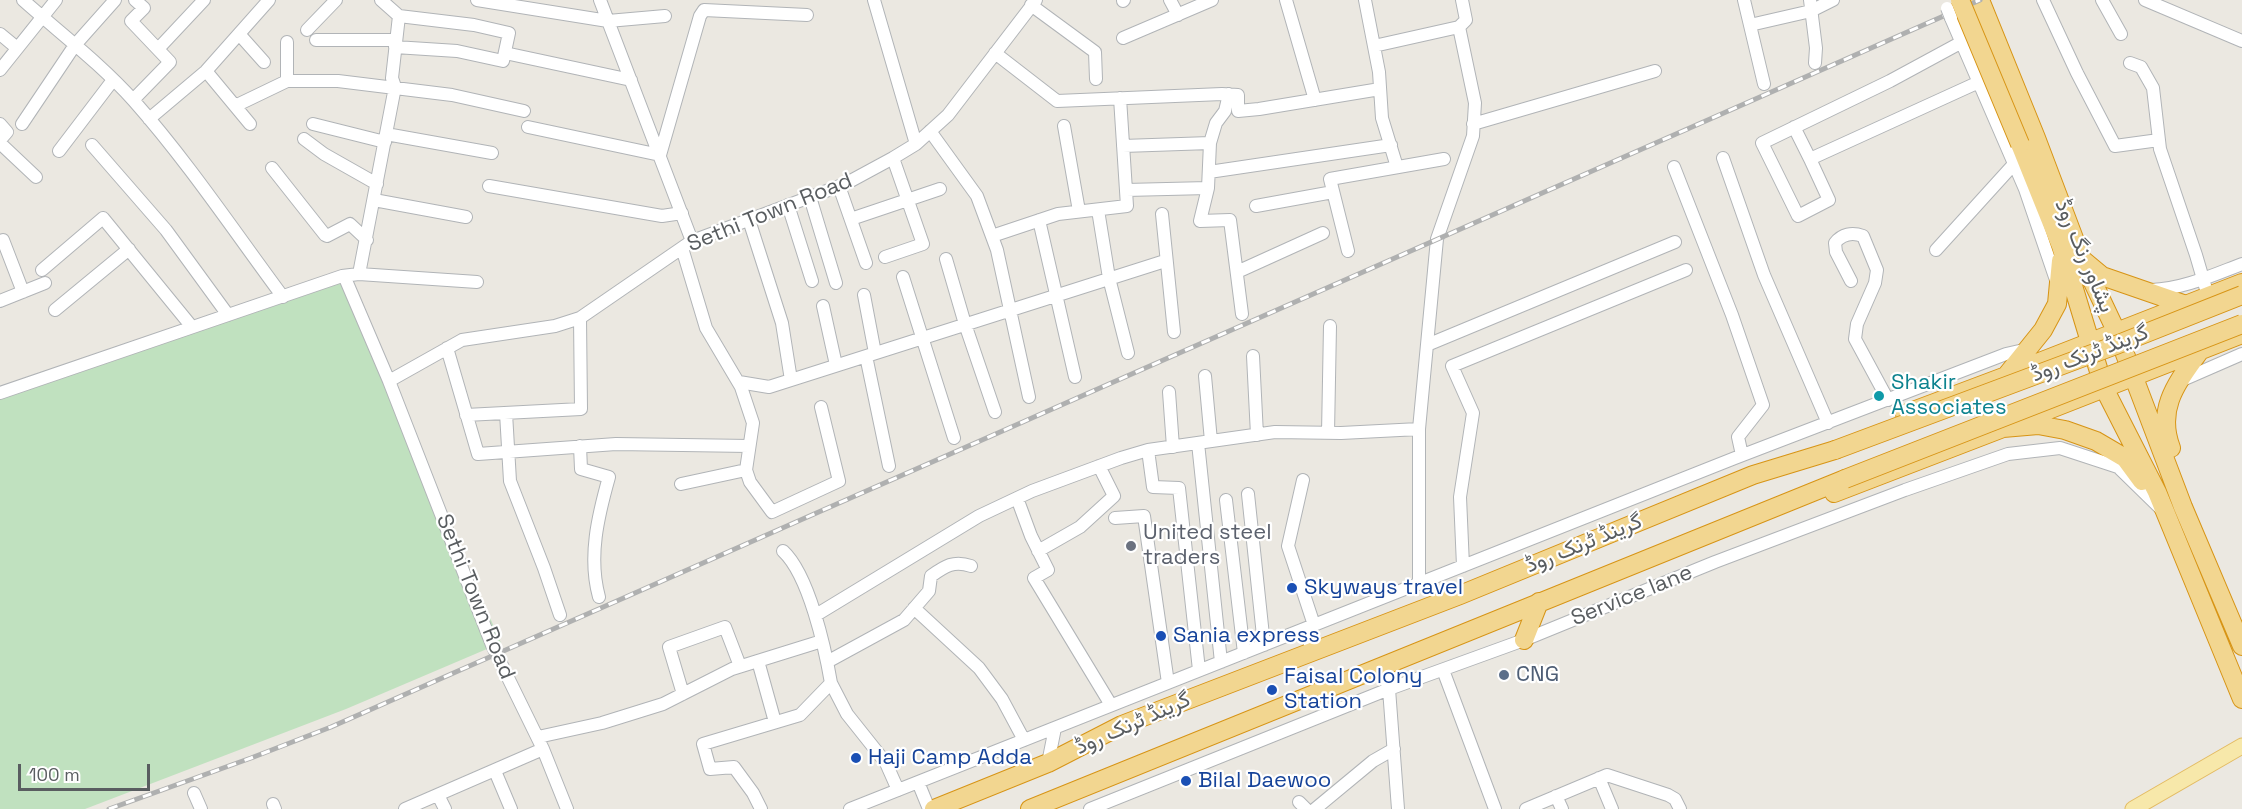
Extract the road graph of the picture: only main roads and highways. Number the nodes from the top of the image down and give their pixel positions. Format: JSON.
{"nodes":[{"id":1,"x":1980,"y":0,"type":"edge"},
{"id":2,"x":1950,"y":6,"type":"edge"},
{"id":3,"x":2028,"y":141,"type":"junction"},
{"id":4,"x":2061,"y":246,"type":"junction"},
{"id":5,"x":2081,"y":257,"type":"junction"},
{"id":6,"x":2242,"y":283,"type":"edge"},
{"id":7,"x":2242,"y":295,"type":"edge"},
{"id":8,"x":2186,"y":305,"type":"junction"},
{"id":9,"x":2242,"y":324,"type":"edge"},
{"id":10,"x":2117,"y":333,"type":"junction"},
{"id":11,"x":2242,"y":334,"type":"edge"},
{"id":12,"x":2090,"y":343,"type":"junction"},
{"id":13,"x":2199,"y":352,"type":"junction"},
{"id":14,"x":2006,"y":376,"type":"junction"},
{"id":15,"x":2135,"y":377,"type":"junction"},
{"id":16,"x":2104,"y":388,"type":"junction"},
{"id":17,"x":2003,"y":428,"type":"junction"},
{"id":18,"x":1753,"y":475,"type":"junction"},
{"id":19,"x":2183,"y":507,"type":"junction"},
{"id":20,"x":1767,"y":512,"type":"junction"},
{"id":21,"x":2166,"y":514,"type":"junction"},
{"id":22,"x":1539,"y":602,"type":"junction"},
{"id":23,"x":1524,"y":640,"type":"road end"},
{"id":24,"x":2242,"y":646,"type":"edge"},
{"id":25,"x":2242,"y":699,"type":"edge"},
{"id":26,"x":2242,"y":746,"type":"edge"},
{"id":27,"x":1056,"y":804,"type":"edge"},
{"id":28,"x":934,"y":809,"type":"edge"},
{"id":29,"x":1030,"y":809,"type":"edge"},
{"id":30,"x":2133,"y":809,"type":"edge"}],
"edges":[{"from":1,"to":3,"type":"highway","name":"پشاور رنگ روڈ"},
{"from":2,"to":3,"type":"highway","name":"پشاور رنگ روڈ","bridge":true},
{"from":3,"to":4,"type":"highway","name":"پشاور رنگ روڈ"},
{"from":3,"to":5,"type":"highway","name":"پشاور رنگ روڈ"},
{"from":4,"to":12,"type":"highway","name":"پشاور رنگ روڈ"},
{"from":4,"to":14,"type":"highway"},
{"from":5,"to":8,"type":"highway"},
{"from":5,"to":10,"type":"highway","name":"پشاور رنگ روڈ"},
{"from":6,"to":8,"type":"highway"},
{"from":7,"to":18,"type":"highway","name":"گرینڈ ٹرنک روڈ","bridge":true},
{"from":8,"to":10,"type":"highway"},
{"from":9,"to":20,"type":"highway","name":"گرینڈ ٹرنک روڈ","bridge":true},
{"from":10,"to":12,"type":"highway"},
{"from":10,"to":15,"type":"highway","name":"پشاور رنگ روڈ"},
{"from":11,"to":13,"type":"highway"},
{"from":12,"to":14,"type":"highway"},
{"from":12,"to":16,"type":"highway","name":"پشاور رنگ روڈ"},
{"from":13,"to":15,"type":"highway"},
{"from":13,"to":19,"type":"highway"},
{"from":14,"to":18,"type":"highway"},
{"from":15,"to":16,"type":"highway"},
{"from":15,"to":19,"type":"highway","name":"پشاور رنگ روڈ"},
{"from":16,"to":17,"type":"highway"},
{"from":16,"to":21,"type":"highway","name":"پشاور رنگ روڈ"},
{"from":17,"to":20,"type":"highway"},
{"from":17,"to":21,"type":"highway"},
{"from":18,"to":28,"type":"highway","name":"گرینڈ ٹرنک روڈ"},
{"from":19,"to":24,"type":"highway","name":"پشاور رنگ روڈ"},
{"from":20,"to":22,"type":"highway","name":"گرینڈ ٹرنک روڈ"},
{"from":21,"to":25,"type":"highway"},
{"from":22,"to":23,"type":"highway"},
{"from":22,"to":27,"type":"highway","name":"گرینڈ ٹرنک روڈ"},
{"from":26,"to":30,"type":"main road"},
{"from":27,"to":29,"type":"highway","name":"گرینڈ ٹرنک روڈ"}]}
